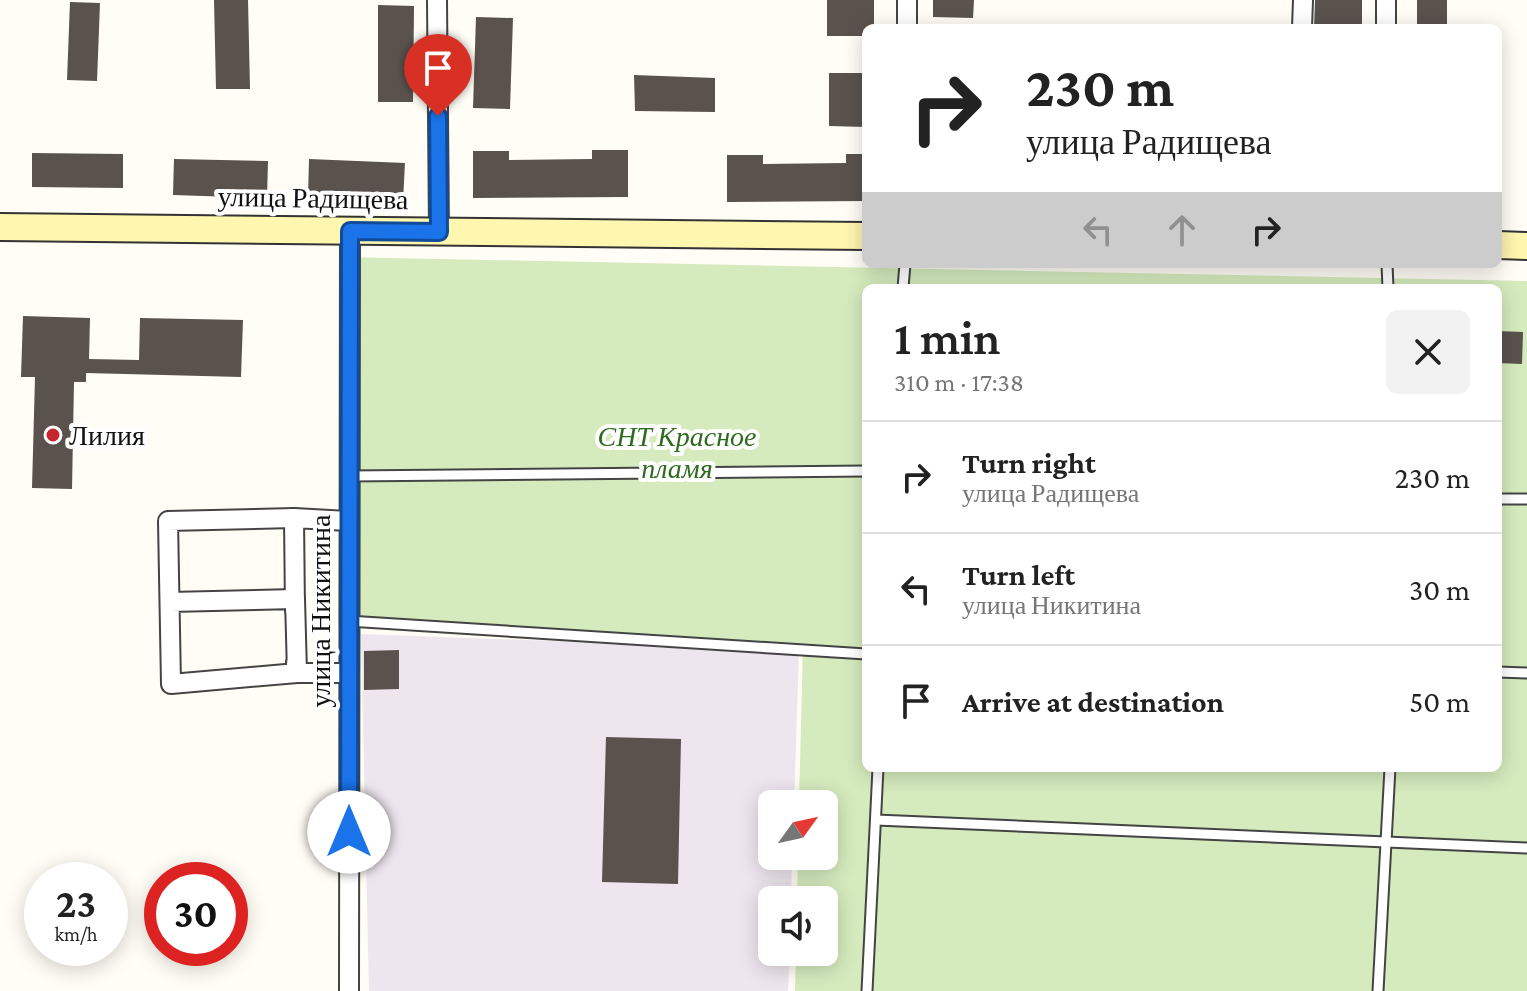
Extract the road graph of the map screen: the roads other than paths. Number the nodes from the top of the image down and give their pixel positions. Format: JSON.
{"nodes":[{"id":1,"x":437,"y":0,"type":"edge"},
{"id":2,"x":907,"y":0,"type":"edge"},
{"id":3,"x":1303,"y":0,"type":"edge"},
{"id":4,"x":1386,"y":0,"type":"edge"},
{"id":5,"x":907,"y":24,"type":"edge"},
{"id":6,"x":1302,"y":24,"type":"edge"},
{"id":7,"x":1386,"y":24,"type":"edge"},
{"id":8,"x":0,"y":227,"type":"edge"},
{"id":9,"x":350,"y":231,"type":"junction"},
{"id":10,"x":439,"y":232,"type":"junction"},
{"id":11,"x":862,"y":236,"type":"edge"},
{"id":12,"x":1502,"y":245,"type":"edge"},
{"id":13,"x":1527,"y":246,"type":"edge"},
{"id":14,"x":862,"y":471,"type":"edge"},
{"id":15,"x":349,"y":476,"type":"junction"},
{"id":16,"x":1502,"y":499,"type":"edge"},
{"id":17,"x":1527,"y":499,"type":"edge"},
{"id":18,"x":294,"y":518,"type":"junction"},
{"id":19,"x":348,"y":521,"type":"junction"},
{"id":20,"x":295,"y":599,"type":"junction"},
{"id":21,"x":170,"y":602,"type":"junction"},
{"id":22,"x":348,"y":621,"type":"junction"},
{"id":23,"x":862,"y":654,"type":"edge"},
{"id":24,"x":1502,"y":672,"type":"edge"},
{"id":25,"x":297,"y":673,"type":"junction"},
{"id":26,"x":348,"y":673,"type":"junction"},
{"id":27,"x":1527,"y":673,"type":"edge"},
{"id":28,"x":878,"y":772,"type":"edge"},
{"id":29,"x":1390,"y":772,"type":"edge"},
{"id":30,"x":876,"y":820,"type":"junction"},
{"id":31,"x":1387,"y":843,"type":"junction"},
{"id":32,"x":1527,"y":848,"type":"edge"},
{"id":33,"x":349,"y":991,"type":"edge"},
{"id":34,"x":867,"y":991,"type":"edge"},
{"id":35,"x":1378,"y":991,"type":"edge"}],
"edges":[{"from":1,"to":10,"type":"street"},
{"from":2,"to":5,"type":"street"},
{"from":3,"to":6,"type":"street"},
{"from":4,"to":7,"type":"street"},
{"from":8,"to":9,"type":"street","name":"улица Радищева"},
{"from":9,"to":10,"type":"street","name":"улица Радищева"},
{"from":9,"to":15,"type":"street","name":"улица Никитина"},
{"from":10,"to":11,"type":"street","name":"улица Радищева"},
{"from":12,"to":13,"type":"street"},
{"from":14,"to":15,"type":"lane"},
{"from":15,"to":19,"type":"street","name":"улица Никитина"},
{"from":16,"to":17,"type":"lane"},
{"from":18,"to":19,"type":"street"},
{"from":18,"to":20,"type":"street"},
{"from":18,"to":21,"type":"street"},
{"from":19,"to":22,"type":"street","name":"улица Никитина"},
{"from":20,"to":21,"type":"street"},
{"from":20,"to":25,"type":"street"},
{"from":21,"to":25,"type":"street"},
{"from":22,"to":23,"type":"lane"},
{"from":22,"to":26,"type":"street","name":"улица Никитина"},
{"from":24,"to":27,"type":"lane"},
{"from":25,"to":26,"type":"street"},
{"from":26,"to":33,"type":"street","name":"улица Никитина"},
{"from":28,"to":30,"type":"lane"},
{"from":29,"to":31,"type":"lane"},
{"from":30,"to":31,"type":"lane"},
{"from":30,"to":34,"type":"lane"},
{"from":31,"to":32,"type":"lane"},
{"from":31,"to":35,"type":"lane"}]}
